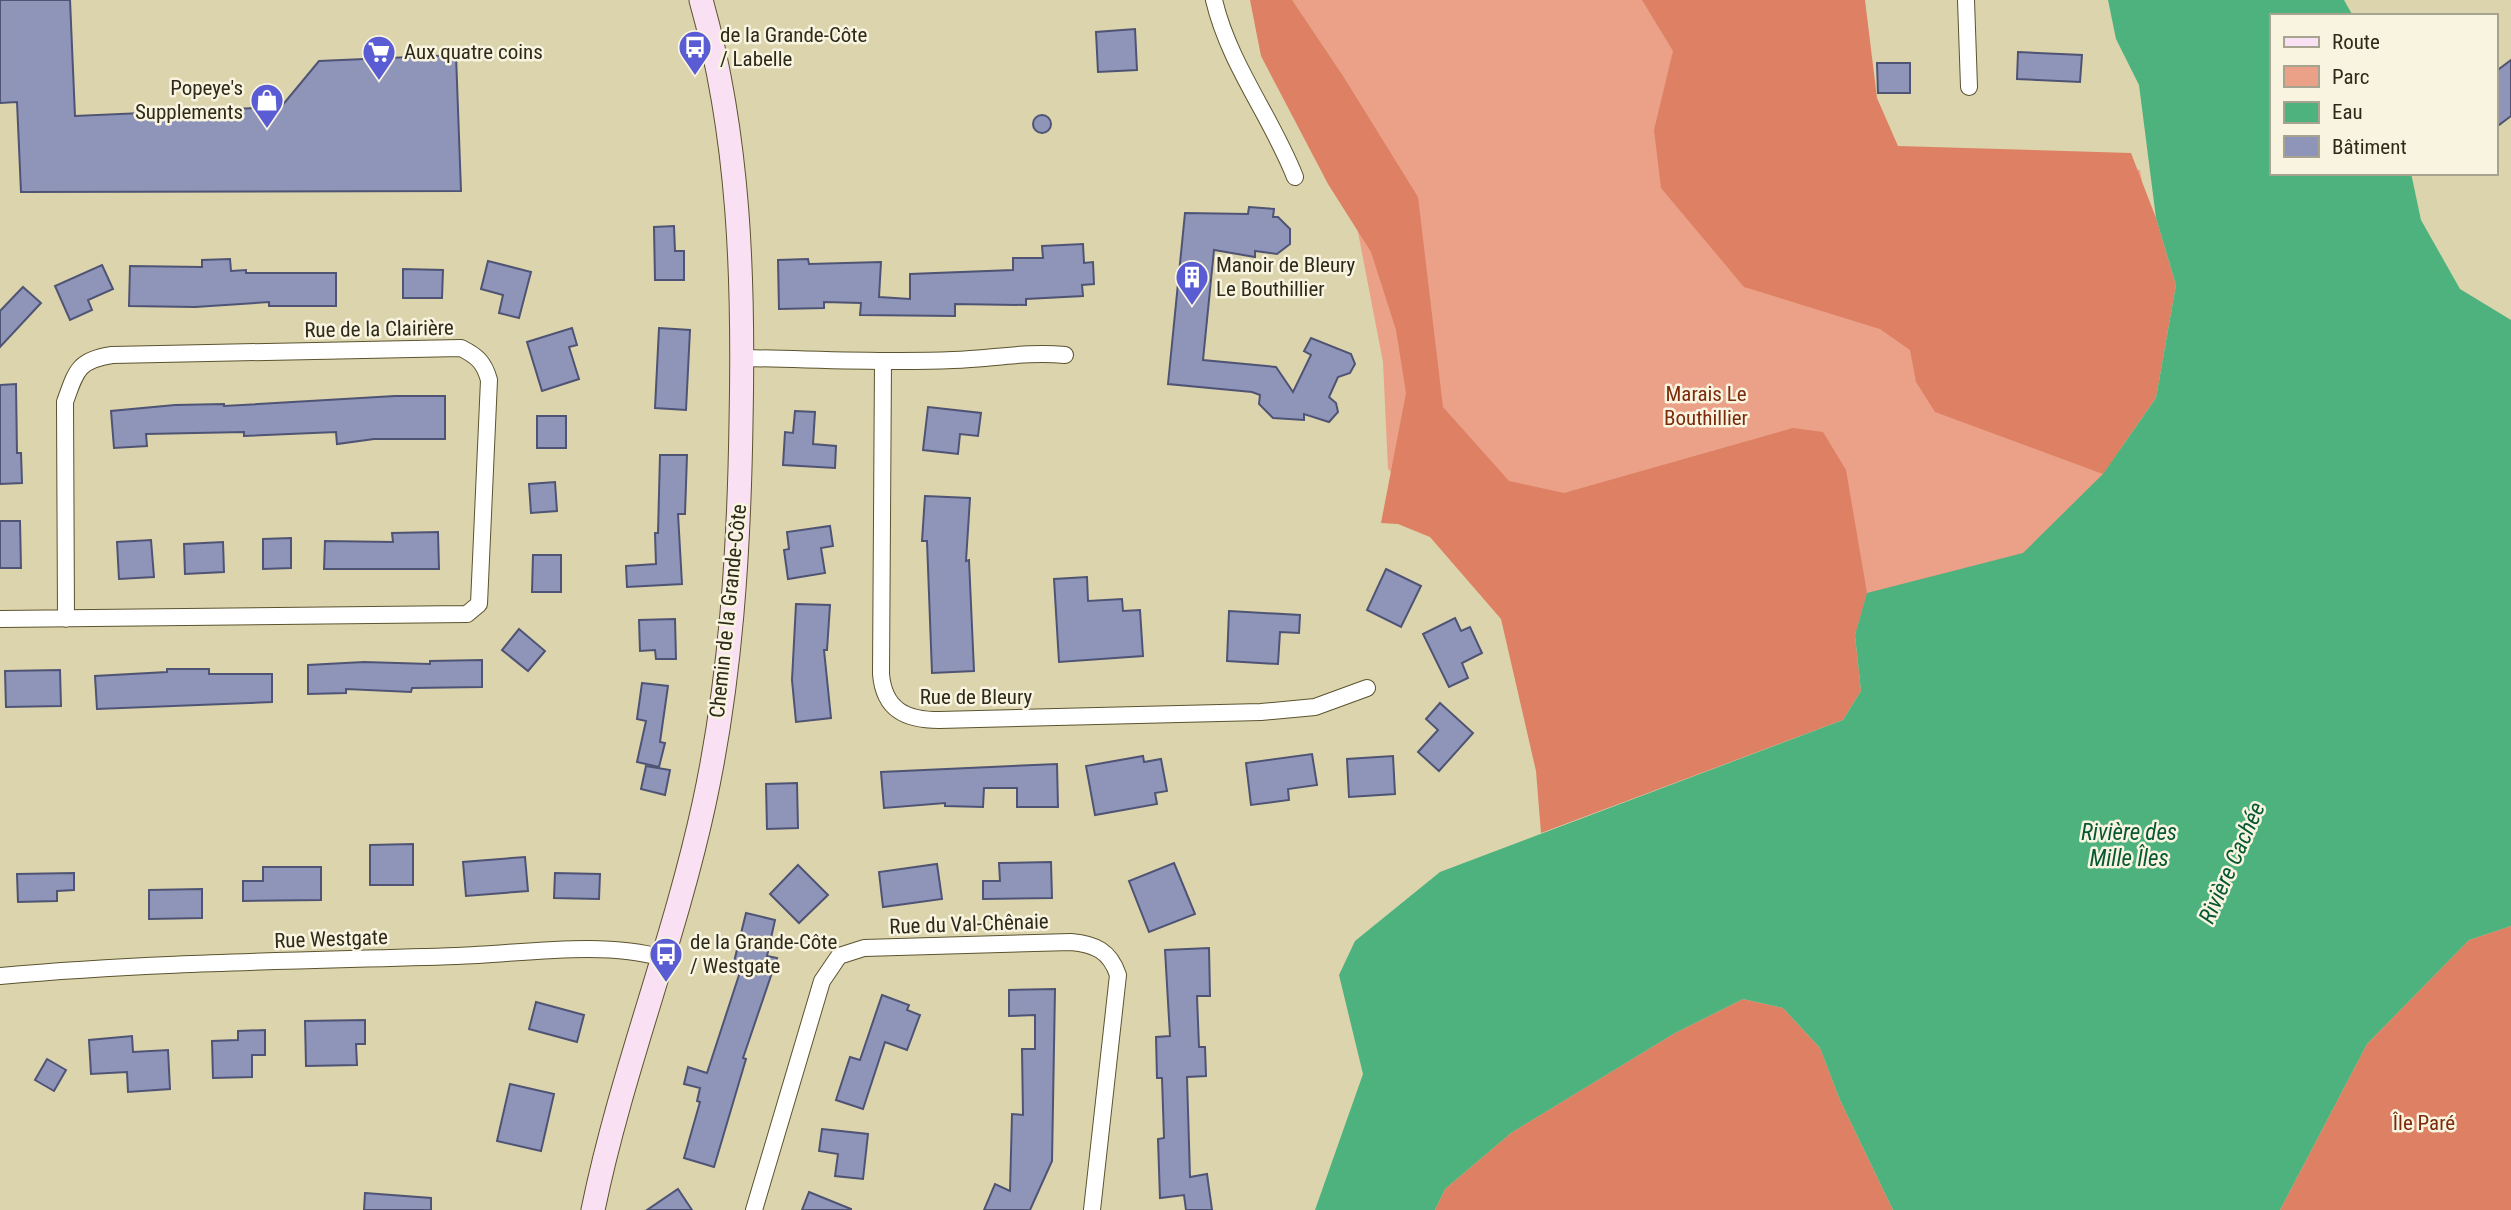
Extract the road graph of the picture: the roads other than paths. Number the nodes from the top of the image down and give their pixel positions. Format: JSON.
{"nodes":[{"id":1,"x":701,"y":0,"type":"edge"},
{"id":2,"x":1214,"y":0,"type":"edge"},
{"id":3,"x":1966,"y":0,"type":"edge"},
{"id":4,"x":1969,"y":87,"type":"dead end"},
{"id":5,"x":1295,"y":177,"type":"dead end"},
{"id":6,"x":1065,"y":355,"type":"dead end"},
{"id":7,"x":743,"y":358,"type":"junction"},
{"id":8,"x":883,"y":361,"type":"junction"},
{"id":9,"x":0,"y":619,"type":"edge"},
{"id":10,"x":66,"y":619,"type":"junction"},
{"id":11,"x":1367,"y":688,"type":"dead end"},
{"id":12,"x":663,"y":958,"type":"junction"},
{"id":13,"x":0,"y":976,"type":"edge"},
{"id":14,"x":593,"y":1210,"type":"edge"},
{"id":15,"x":754,"y":1210,"type":"edge"},
{"id":16,"x":1092,"y":1210,"type":"edge"}],
"edges":[{"from":1,"to":7,"type":"main road","name":"Chemin de la Grande-Côte"},
{"from":2,"to":5,"type":"street"},
{"from":3,"to":4,"type":"street"},
{"from":6,"to":8,"type":"street"},
{"from":7,"to":8,"type":"street"},
{"from":7,"to":12,"type":"main road","name":"Chemin de la Grande-Côte"},
{"from":8,"to":11,"type":"street","name":"Rue de Bleury"},
{"from":9,"to":10,"type":"street","name":"Rue de la Clairière"},
{"from":10,"to":10,"type":"street","name":"Rue de la Clairière"},
{"from":12,"to":13,"type":"street","name":"Rue Westgate"},
{"from":12,"to":14,"type":"main road","name":"Chemin de la Grande-Côte"},
{"from":15,"to":16,"type":"street","name":"Rue du Val-Chênaie"}]}
